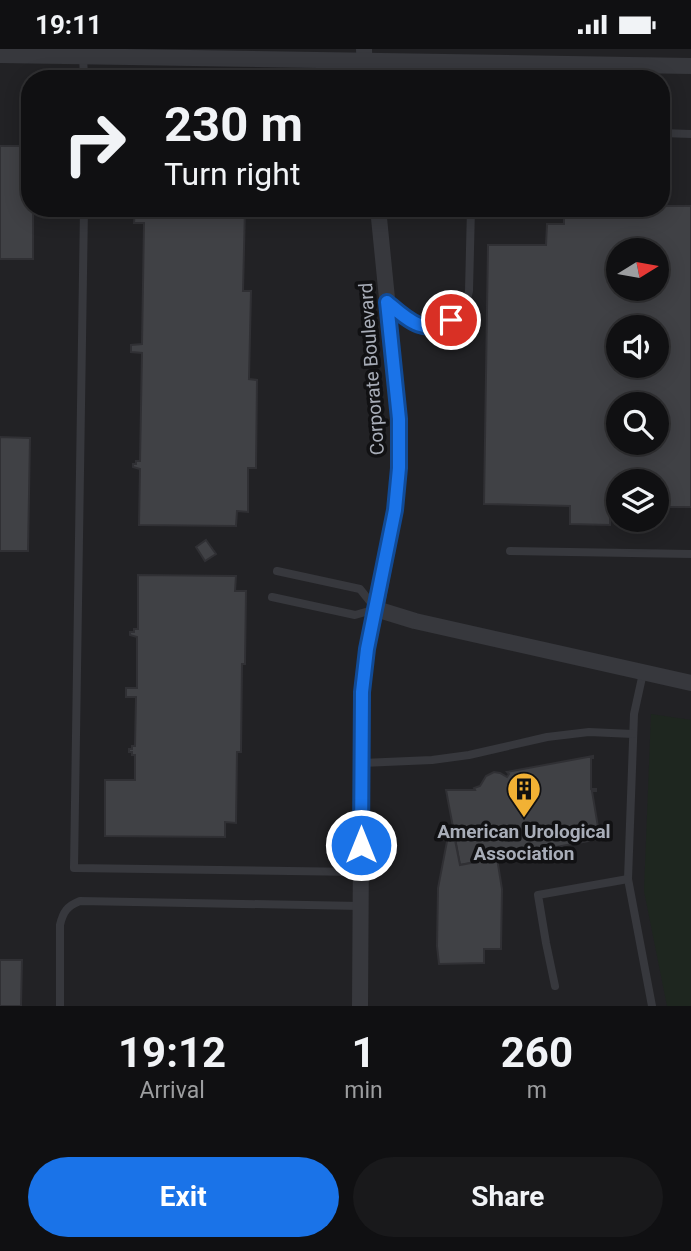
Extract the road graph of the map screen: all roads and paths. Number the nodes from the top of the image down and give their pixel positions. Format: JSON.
{"nodes":[{"id":1,"x":363,"y":53,"type":"edge"},
{"id":2,"x":0,"y":55,"type":"edge"},
{"id":3,"x":83,"y":55,"type":"junction"},
{"id":4,"x":691,"y":66,"type":"edge"},
{"id":5,"x":84,"y":70,"type":"edge"},
{"id":6,"x":670,"y":133,"type":"edge"},
{"id":7,"x":691,"y":134,"type":"edge"},
{"id":8,"x":84,"y":217,"type":"edge"},
{"id":9,"x":379,"y":217,"type":"edge"},
{"id":10,"x":471,"y":217,"type":"edge"},
{"id":11,"x":387,"y":302,"type":"junction"},
{"id":12,"x":510,"y":551,"type":"dead end"},
{"id":13,"x":691,"y":554,"type":"edge"},
{"id":14,"x":277,"y":571,"type":"dead end"},
{"id":15,"x":272,"y":597,"type":"dead end"},
{"id":16,"x":376,"y":609,"type":"junction"},
{"id":17,"x":643,"y":673,"type":"junction"},
{"id":18,"x":691,"y":683,"type":"edge"},
{"id":19,"x":633,"y":734,"type":"junction"},
{"id":20,"x":362,"y":763,"type":"junction"},
{"id":21,"x":361,"y":872,"type":"junction"},
{"id":22,"x":628,"y":880,"type":"junction"},
{"id":23,"x":361,"y":906,"type":"junction"},
{"id":24,"x":555,"y":986,"type":"dead end"},
{"id":25,"x":60,"y":1006,"type":"edge"},
{"id":26,"x":360,"y":1006,"type":"edge"},
{"id":27,"x":652,"y":1006,"type":"edge"}],
"edges":[{"from":1,"to":3,"type":"street"},
{"from":1,"to":4,"type":"street"},
{"from":2,"to":3,"type":"street"},
{"from":3,"to":5,"type":"lane"},
{"from":6,"to":7,"type":"lane"},
{"from":8,"to":21,"type":"lane"},
{"from":9,"to":11,"type":"street","name":"Corporate Boulevard"},
{"from":10,"to":11,"type":"lane"},
{"from":11,"to":16,"type":"street","name":"Corporate Boulevard"},
{"from":12,"to":13,"type":"lane"},
{"from":14,"to":16,"type":"lane"},
{"from":15,"to":16,"type":"lane"},
{"from":16,"to":17,"type":"street"},
{"from":16,"to":20,"type":"street","name":"Corporate Boulevard"},
{"from":17,"to":18,"type":"street"},
{"from":17,"to":19,"type":"lane"},
{"from":19,"to":20,"type":"lane"},
{"from":19,"to":22,"type":"lane"},
{"from":20,"to":21,"type":"street","name":"Corporate Boulevard"},
{"from":21,"to":23,"type":"street","name":"Corporate Boulevard"},
{"from":22,"to":24,"type":"lane"},
{"from":22,"to":27,"type":"lane"},
{"from":23,"to":25,"type":"lane"},
{"from":23,"to":26,"type":"street","name":"Corporate Boulevard"}]}
